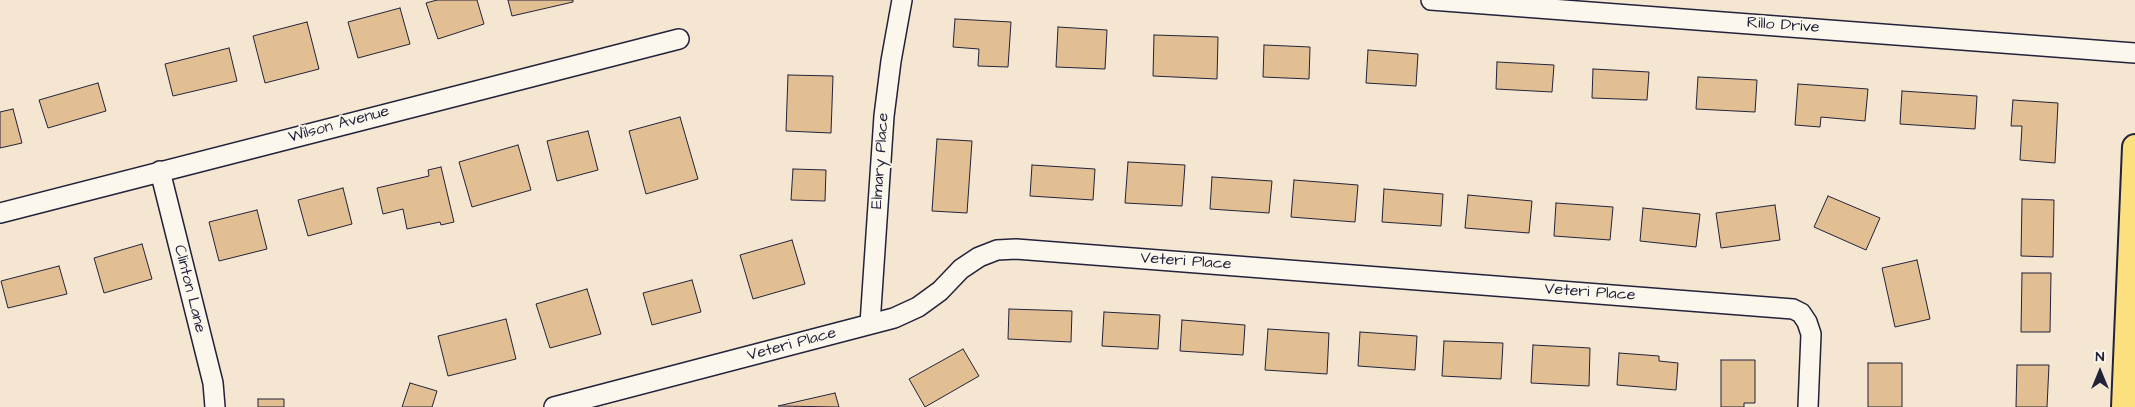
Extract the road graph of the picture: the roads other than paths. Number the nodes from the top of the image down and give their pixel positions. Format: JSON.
{"nodes":[{"id":1,"x":902,"y":0,"type":"edge"},
{"id":2,"x":1431,"y":0,"type":"edge"},
{"id":3,"x":679,"y":39,"type":"dead end"},
{"id":4,"x":2135,"y":53,"type":"edge"},
{"id":5,"x":2135,"y":147,"type":"edge"},
{"id":6,"x":160,"y":171,"type":"junction"},
{"id":7,"x":0,"y":212,"type":"edge"},
{"id":8,"x":870,"y":324,"type":"junction"},
{"id":9,"x":216,"y":407,"type":"edge"},
{"id":10,"x":554,"y":407,"type":"edge"},
{"id":11,"x":1808,"y":407,"type":"edge"},
{"id":12,"x":2124,"y":407,"type":"edge"}],
"edges":[{"from":1,"to":8,"type":"street","name":"Elmary Place"},
{"from":2,"to":4,"type":"street","name":"Rillo Drive"},
{"from":3,"to":6,"type":"street","name":"Wilson Avenue"},
{"from":5,"to":12,"type":"main road"},
{"from":6,"to":7,"type":"street","name":"Wilson Avenue"},
{"from":6,"to":9,"type":"street","name":"Clinton Lane"},
{"from":8,"to":10,"type":"street","name":"Veteri Place"},
{"from":8,"to":11,"type":"street","name":"Veteri Place"}]}
